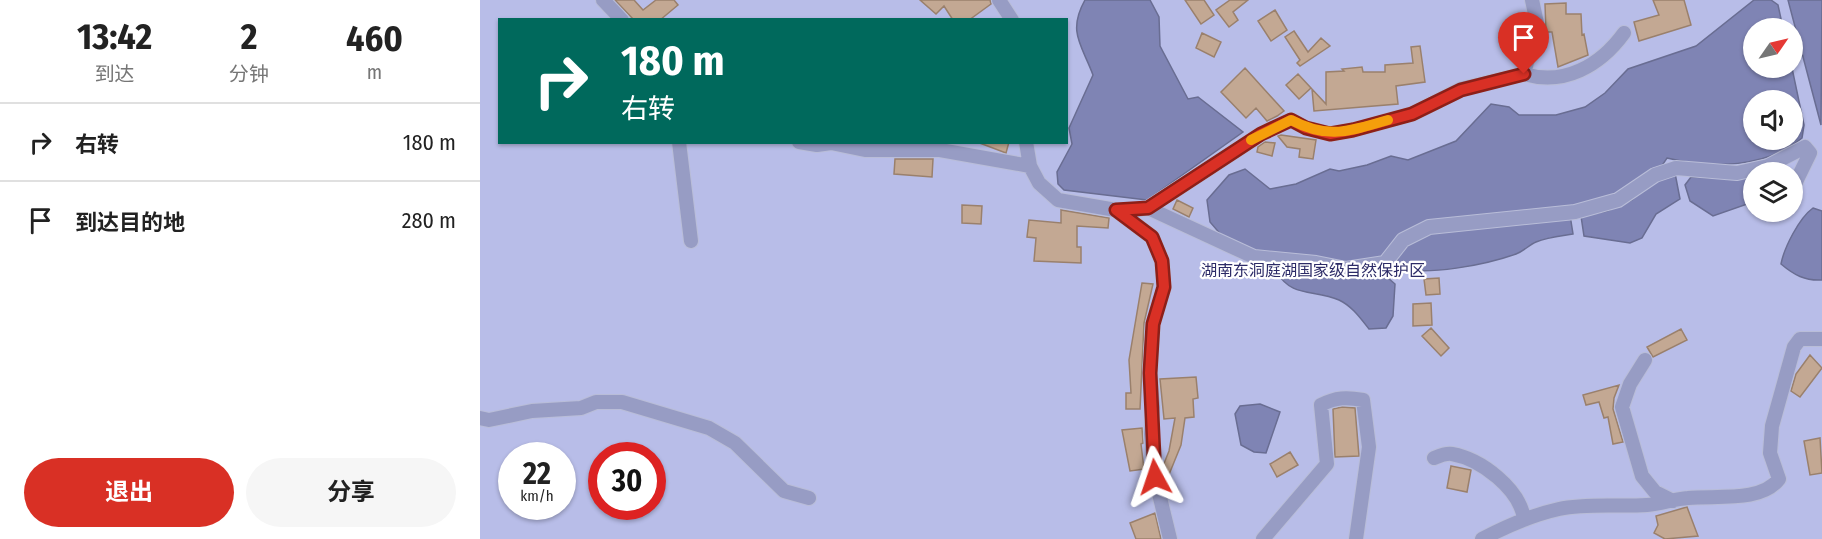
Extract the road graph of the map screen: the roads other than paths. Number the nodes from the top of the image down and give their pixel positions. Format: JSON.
{"nodes":[{"id":1,"x":603,"y":0,"type":"edge"},
{"id":2,"x":999,"y":0,"type":"edge"},
{"id":3,"x":1532,"y":0,"type":"edge"},
{"id":4,"x":620,"y":18,"type":"edge"},
{"id":5,"x":1011,"y":18,"type":"edge"},
{"id":6,"x":1624,"y":33,"type":"dead end"},
{"id":7,"x":1524,"y":74,"type":"junction"},
{"id":8,"x":679,"y":144,"type":"edge"},
{"id":9,"x":808,"y":144,"type":"edge"},
{"id":10,"x":826,"y":144,"type":"edge"},
{"id":11,"x":836,"y":144,"type":"edge"},
{"id":12,"x":1026,"y":144,"type":"edge"},
{"id":13,"x":1776,"y":162,"type":"edge"},
{"id":14,"x":1030,"y":166,"type":"junction"},
{"id":15,"x":1803,"y":167,"type":"edge"},
{"id":16,"x":1743,"y":172,"type":"edge"},
{"id":17,"x":1148,"y":208,"type":"junction"},
{"id":18,"x":1116,"y":210,"type":"junction"},
{"id":19,"x":691,"y":241,"type":"dead end"},
{"id":20,"x":1822,"y":339,"type":"edge"},
{"id":21,"x":1645,"y":360,"type":"dead end"},
{"id":22,"x":480,"y":418,"type":"edge"},
{"id":23,"x":1434,"y":458,"type":"dead end"},
{"id":24,"x":809,"y":498,"type":"dead end"},
{"id":25,"x":1673,"y":501,"type":"junction"},
{"id":26,"x":1524,"y":519,"type":"junction"},
{"id":27,"x":1170,"y":539,"type":"edge"},
{"id":28,"x":1263,"y":539,"type":"edge"},
{"id":29,"x":1356,"y":539,"type":"edge"},
{"id":30,"x":1482,"y":539,"type":"edge"}],
"edges":[{"from":1,"to":4,"type":"street"},
{"from":2,"to":5,"type":"street"},
{"from":3,"to":7,"type":"street"},
{"from":6,"to":7,"type":"street"},
{"from":7,"to":17,"type":"street"},
{"from":8,"to":19,"type":"street"},
{"from":9,"to":10,"type":"street"},
{"from":11,"to":14,"type":"street"},
{"from":12,"to":14,"type":"street"},
{"from":13,"to":15,"type":"street"},
{"from":14,"to":18,"type":"street"},
{"from":16,"to":17,"type":"street"},
{"from":17,"to":18,"type":"street"},
{"from":18,"to":27,"type":"street"},
{"from":20,"to":25,"type":"street"},
{"from":21,"to":25,"type":"street"},
{"from":22,"to":24,"type":"street"},
{"from":23,"to":26,"type":"street"},
{"from":25,"to":26,"type":"street"},
{"from":26,"to":30,"type":"street"},
{"from":28,"to":29,"type":"street"}]}
